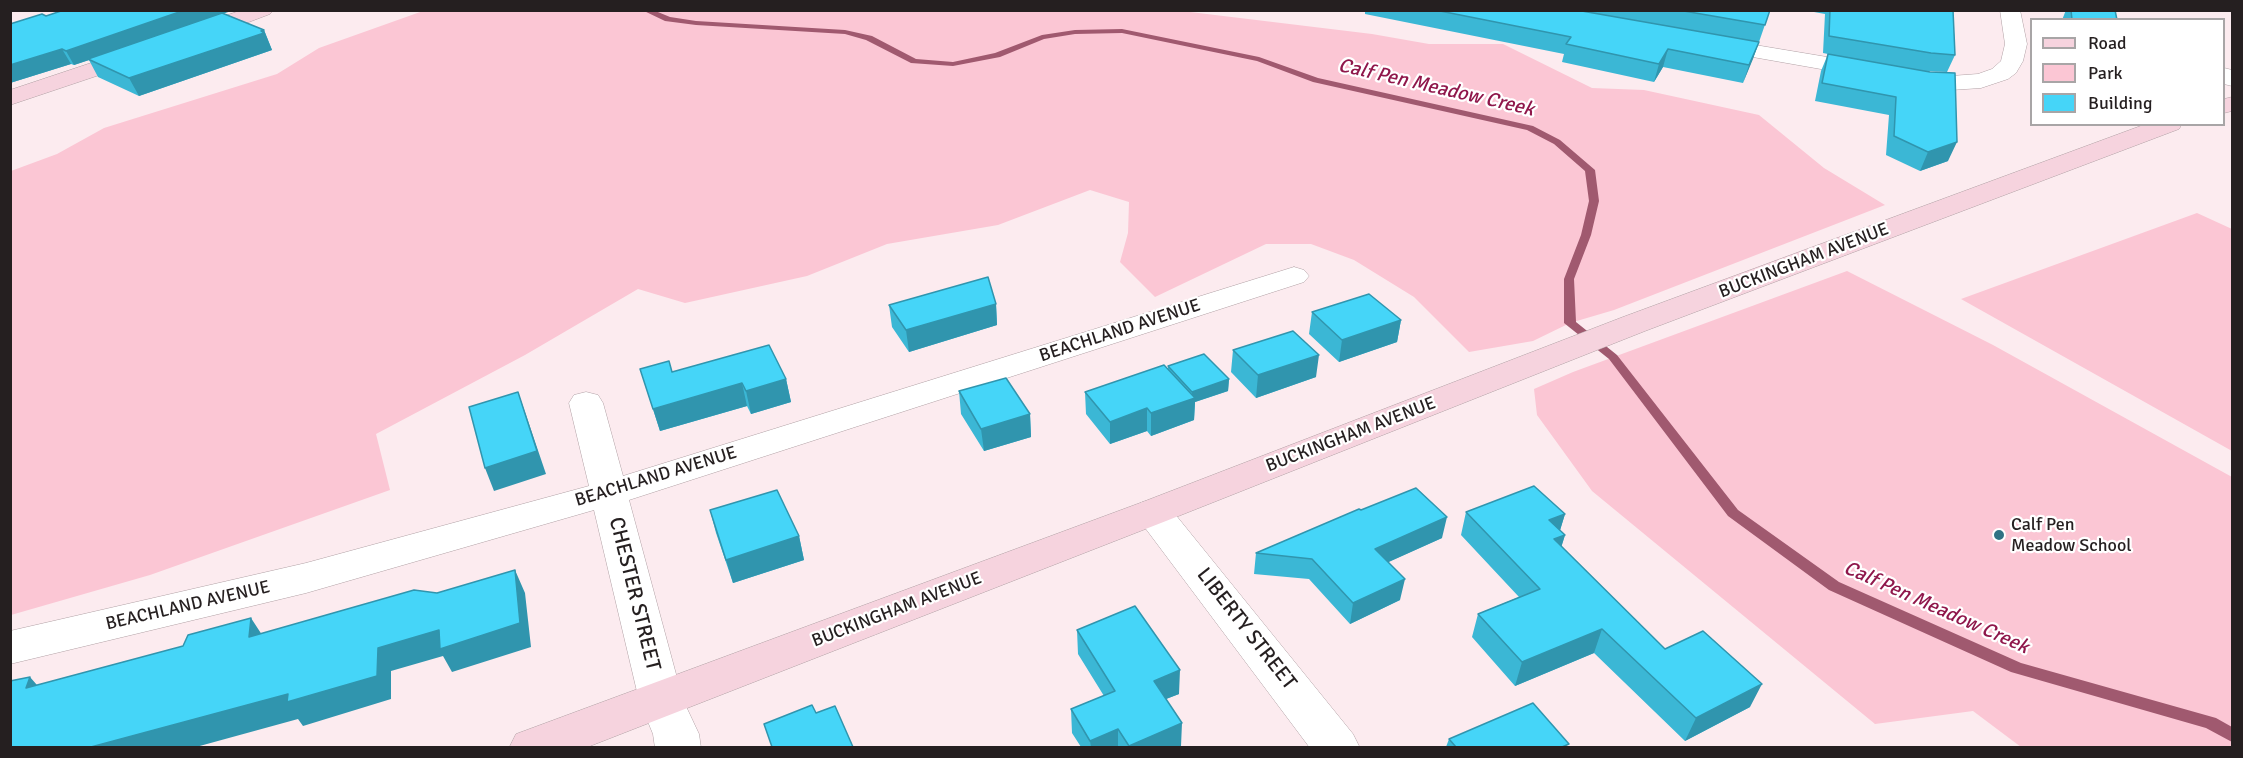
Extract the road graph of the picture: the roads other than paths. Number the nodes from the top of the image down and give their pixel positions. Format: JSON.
{"nodes":[{"id":1,"x":262,"y":10,"type":"edge"},
{"id":2,"x":2010,"y":10,"type":"edge"},
{"id":3,"x":180,"y":40,"type":"edge"},
{"id":4,"x":1692,"y":40,"type":"edge"},
{"id":5,"x":158,"y":47,"type":"edge"},
{"id":6,"x":10,"y":98,"type":"edge"},
{"id":7,"x":2165,"y":126,"type":"edge"},
{"id":8,"x":1294,"y":276,"type":"dead end"},
{"id":9,"x":586,"y":403,"type":"dead end"},
{"id":10,"x":609,"y":493,"type":"junction"},
{"id":11,"x":1153,"y":512,"type":"junction"},
{"id":12,"x":10,"y":648,"type":"edge"},
{"id":13,"x":661,"y":700,"type":"junction"},
{"id":14,"x":532,"y":747,"type":"edge"},
{"id":15,"x":678,"y":747,"type":"edge"},
{"id":16,"x":1337,"y":747,"type":"edge"}],
"edges":[{"from":1,"to":3,"type":"main road"},
{"from":2,"to":4,"type":"street"},
{"from":5,"to":6,"type":"main road"},
{"from":7,"to":11,"type":"main road","name":"BUCKINGHAM AVENUE"},
{"from":8,"to":10,"type":"street","name":"BEACHLAND AVENUE"},
{"from":9,"to":10,"type":"street","name":"CHESTER STREET"},
{"from":10,"to":12,"type":"street","name":"BEACHLAND AVENUE"},
{"from":10,"to":13,"type":"street","name":"CHESTER STREET"},
{"from":11,"to":13,"type":"main road","name":"BUCKINGHAM AVENUE"},
{"from":11,"to":16,"type":"street","name":"LIBERTY STREET"},
{"from":13,"to":14,"type":"main road","name":"BUCKINGHAM AVENUE"},
{"from":13,"to":15,"type":"street","name":"CHESTER STREET"}]}
